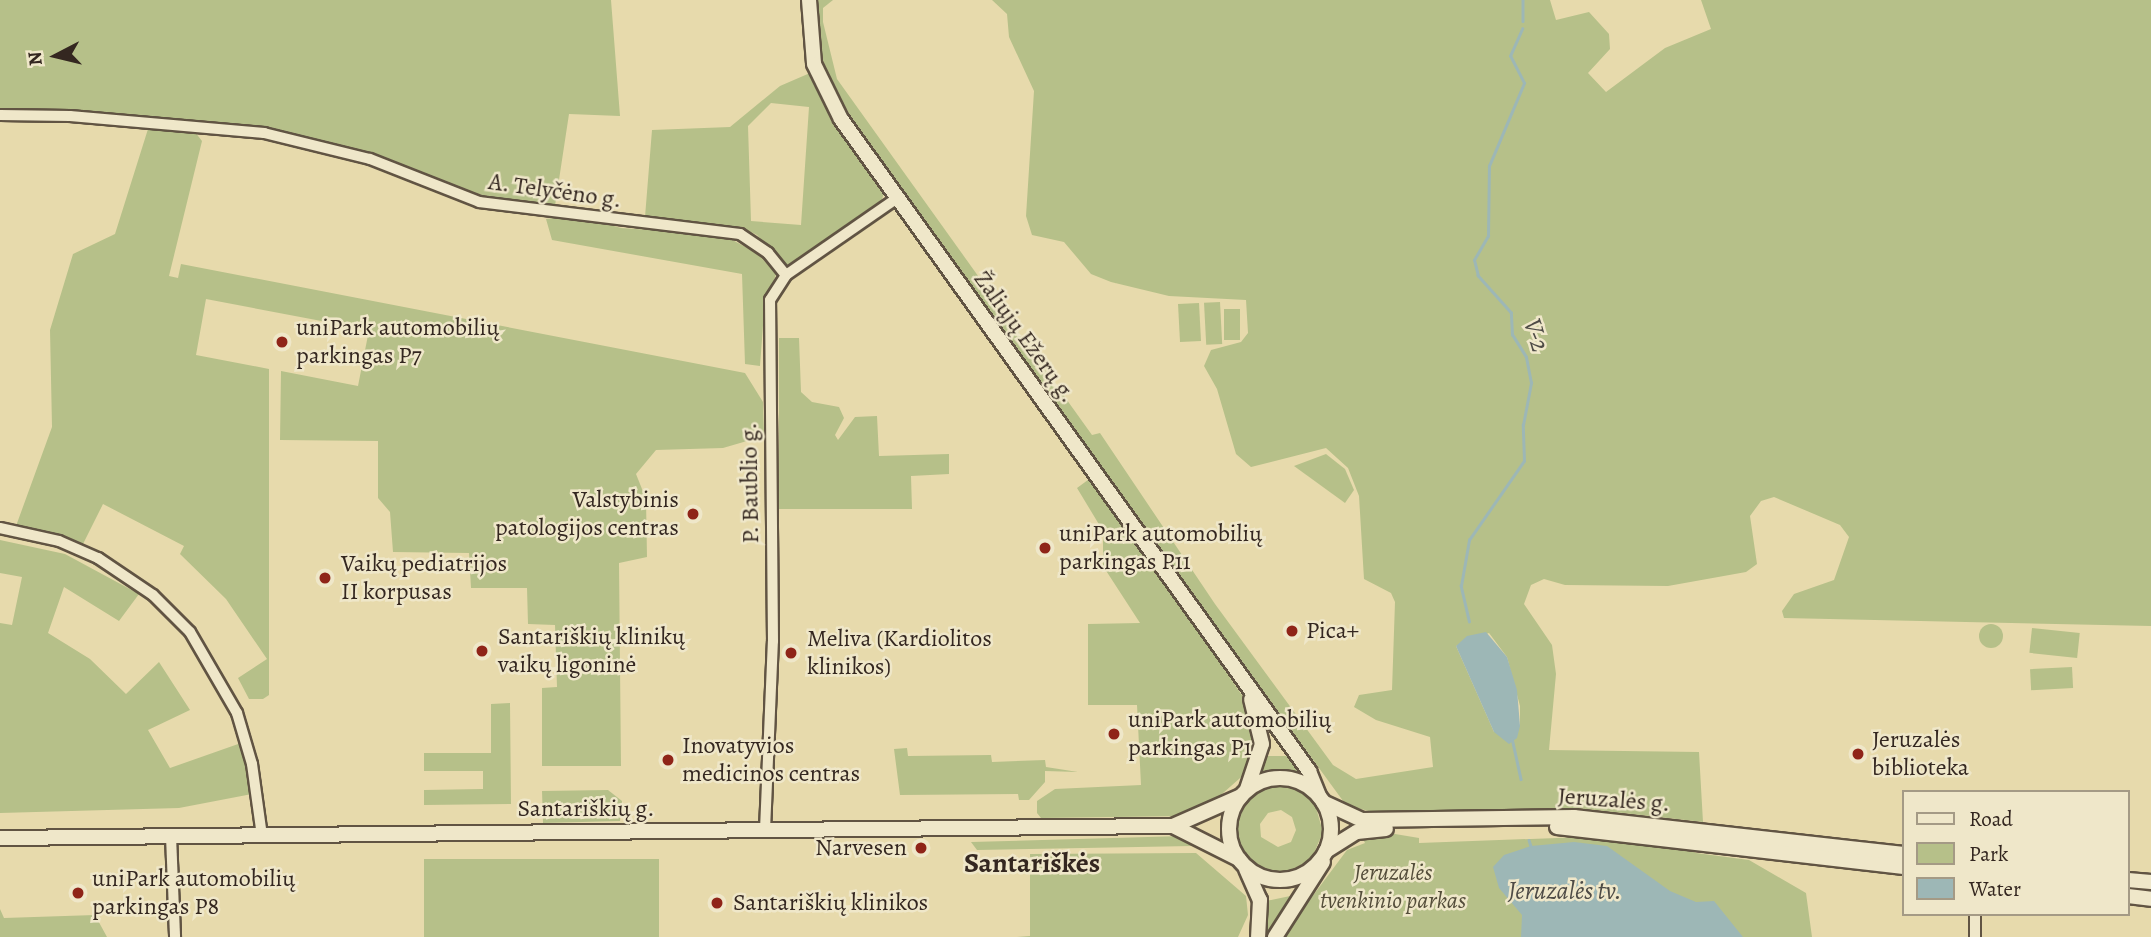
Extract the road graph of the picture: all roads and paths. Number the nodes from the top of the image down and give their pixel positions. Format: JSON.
{"nodes":[{"id":1,"x":809,"y":0,"type":"edge"},
{"id":2,"x":0,"y":115,"type":"edge"},
{"id":3,"x":897,"y":198,"type":"junction"},
{"id":4,"x":786,"y":275,"type":"junction"},
{"id":5,"x":0,"y":528,"type":"edge"},
{"id":6,"x":1245,"y":685,"type":"junction"},
{"id":7,"x":1244,"y":793,"type":"junction"},
{"id":8,"x":1321,"y":799,"type":"junction"},
{"id":9,"x":1173,"y":826,"type":"junction"},
{"id":10,"x":765,"y":830,"type":"junction"},
{"id":11,"x":171,"y":836,"type":"junction"},
{"id":12,"x":262,"y":836,"type":"junction"},
{"id":13,"x":0,"y":838,"type":"edge"},
{"id":14,"x":1325,"y":854,"type":"junction"},
{"id":15,"x":1902,"y":854,"type":"edge"},
{"id":16,"x":1241,"y":862,"type":"junction"},
{"id":17,"x":1902,"y":867,"type":"edge"},
{"id":18,"x":2130,"y":880,"type":"edge"},
{"id":19,"x":2151,"y":882,"type":"edge"},
{"id":20,"x":2130,"y":896,"type":"edge"},
{"id":21,"x":2151,"y":899,"type":"edge"},
{"id":22,"x":1975,"y":916,"type":"edge"},
{"id":23,"x":175,"y":937,"type":"edge"},
{"id":24,"x":1258,"y":937,"type":"edge"},
{"id":25,"x":1275,"y":937,"type":"edge"},
{"id":26,"x":1975,"y":937,"type":"edge"}],
"edges":[{"from":1,"to":3,"type":"main road","name":"Žaliųjų Ežerų g."},
{"from":2,"to":4,"type":"street","name":"A. Telyčėno g."},
{"from":3,"to":4,"type":"street","name":"P. Baublio g."},
{"from":3,"to":6,"type":"main road","name":"Žaliųjų Ežerų g."},
{"from":4,"to":10,"type":"street","name":"P. Baublio g."},
{"from":5,"to":12,"type":"street"},
{"from":6,"to":7,"type":"main road","name":"Žaliųjų Ežerų g."},
{"from":6,"to":8,"type":"main road","name":"Žaliųjų Ežerų g."},
{"from":7,"to":8,"type":"main road"},
{"from":7,"to":9,"type":"main road","name":"Santariškių g."},
{"from":7,"to":16,"type":"main road"},
{"from":8,"to":14,"type":"main road"},
{"from":8,"to":15,"type":"main road","name":"Jeruzalės g."},
{"from":9,"to":10,"type":"main road","name":"Santariškių g."},
{"from":9,"to":16,"type":"main road","name":"Santariškių g."},
{"from":10,"to":12,"type":"main road","name":"Santariškių g."},
{"from":11,"to":12,"type":"main road","name":"Santariškių g."},
{"from":11,"to":13,"type":"main road","name":"Santariškių g."},
{"from":11,"to":23,"type":"street"},
{"from":14,"to":16,"type":"main road"},
{"from":14,"to":17,"type":"main road","name":"Jeruzalės g."},
{"from":14,"to":25,"type":"main road"},
{"from":16,"to":24,"type":"main road"},
{"from":18,"to":19,"type":"main road"},
{"from":20,"to":21,"type":"main road"},
{"from":22,"to":26,"type":"street"}]}
